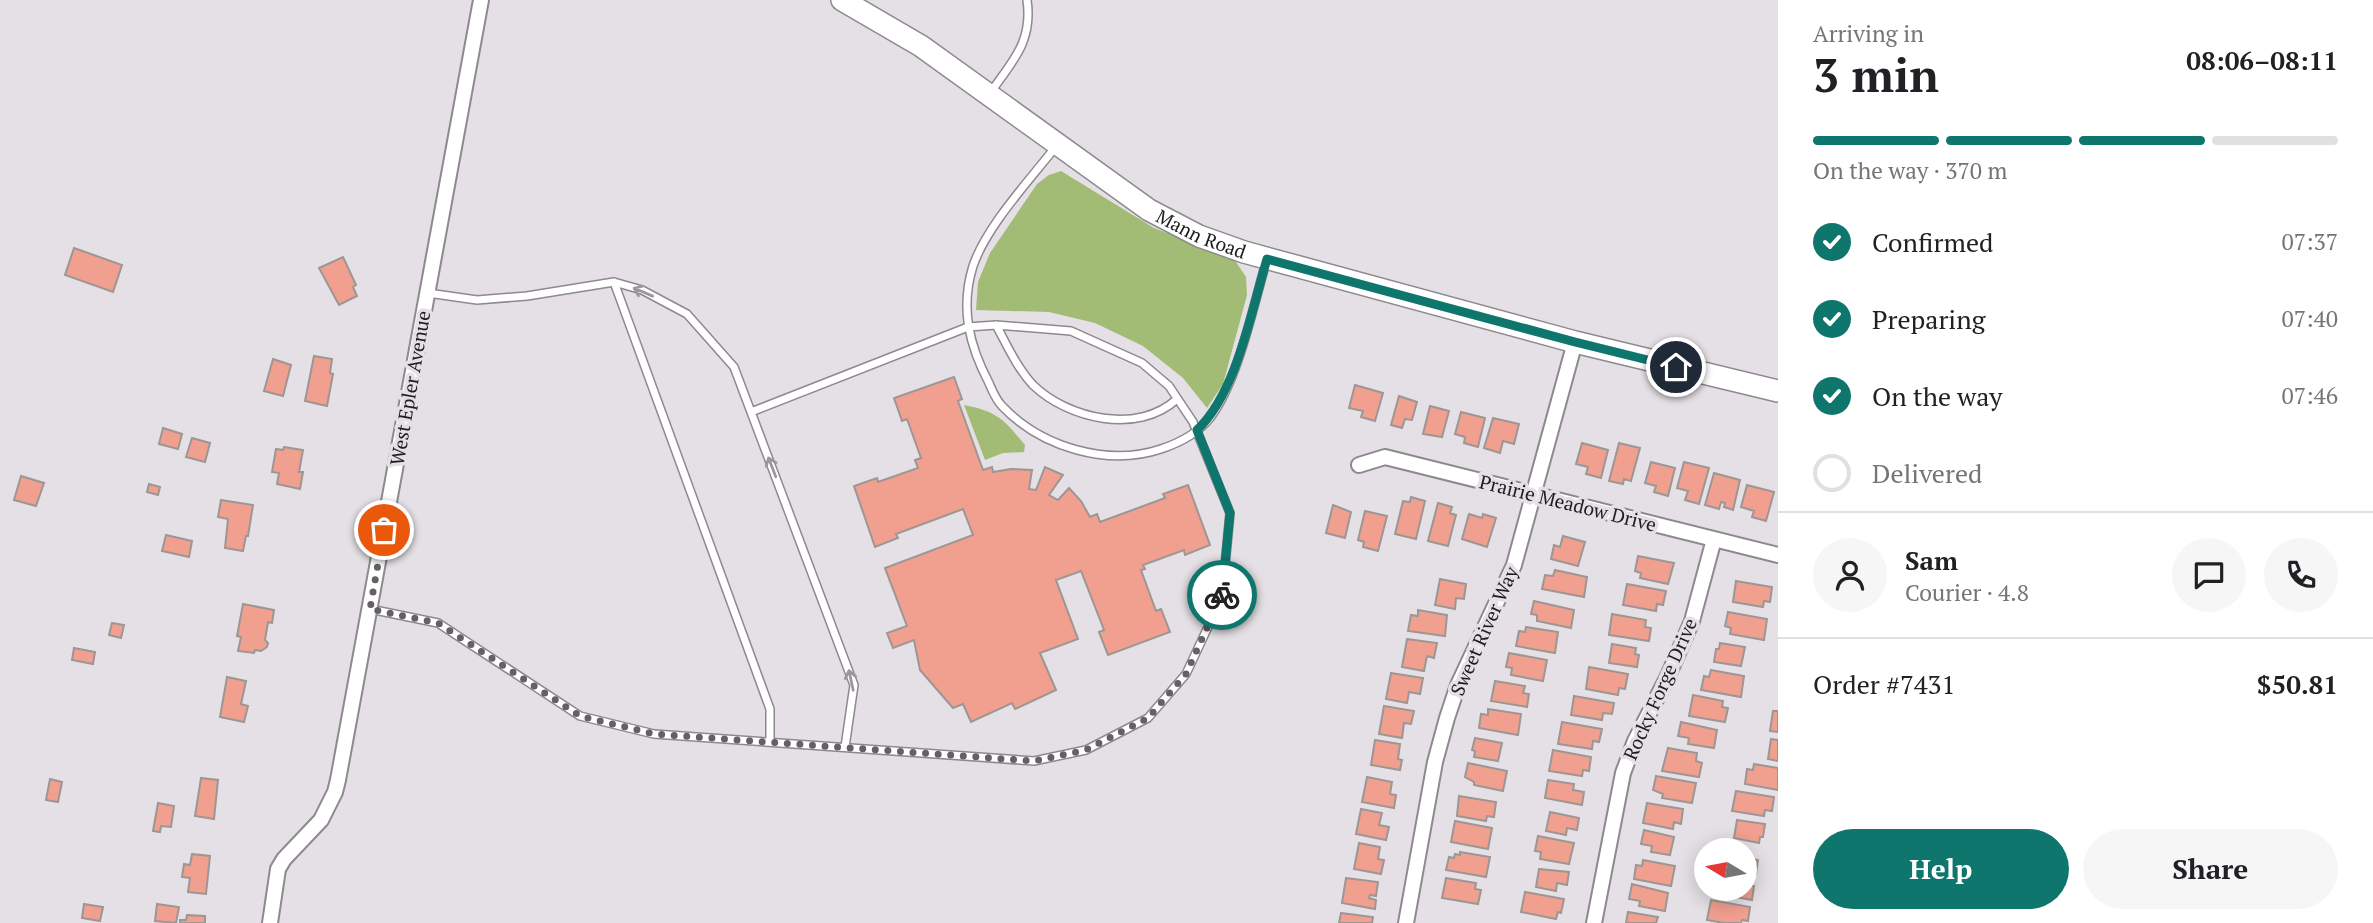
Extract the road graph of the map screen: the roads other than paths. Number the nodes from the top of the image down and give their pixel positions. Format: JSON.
{"nodes":[{"id":1,"x":481,"y":0,"type":"edge"},
{"id":2,"x":842,"y":0,"type":"edge"},
{"id":3,"x":1027,"y":0,"type":"edge"},
{"id":4,"x":989,"y":95,"type":"junction"},
{"id":5,"x":1057,"y":144,"type":"junction"},
{"id":6,"x":1267,"y":259,"type":"junction"},
{"id":7,"x":614,"y":282,"type":"junction"},
{"id":8,"x":428,"y":293,"type":"junction"},
{"id":9,"x":996,"y":325,"type":"junction"},
{"id":10,"x":968,"y":327,"type":"junction"},
{"id":11,"x":1575,"y":342,"type":"junction"},
{"id":12,"x":1778,"y":391,"type":"edge"},
{"id":13,"x":1177,"y":399,"type":"junction"},
{"id":14,"x":751,"y":412,"type":"junction"},
{"id":15,"x":1197,"y":430,"type":"junction"},
{"id":16,"x":1359,"y":465,"type":"dead end"},
{"id":17,"x":1533,"y":494,"type":"junction"},
{"id":18,"x":1714,"y":539,"type":"junction"},
{"id":19,"x":1778,"y":555,"type":"edge"},
{"id":20,"x":370,"y":609,"type":"junction"},
{"id":21,"x":770,"y":742,"type":"junction"},
{"id":22,"x":845,"y":747,"type":"junction"},
{"id":23,"x":270,"y":923,"type":"edge"},
{"id":24,"x":1406,"y":923,"type":"edge"},
{"id":25,"x":1594,"y":923,"type":"edge"}],
"edges":[{"from":1,"to":8,"type":"street","name":"West Epler Avenue"},
{"from":2,"to":4,"type":"main road","name":"Mann Road"},
{"from":3,"to":4,"type":"lane"},
{"from":4,"to":5,"type":"main road","name":"Mann Road"},
{"from":5,"to":6,"type":"main road","name":"Mann Road"},
{"from":5,"to":10,"type":"lane"},
{"from":6,"to":11,"type":"main road","name":"Mann Road"},
{"from":6,"to":15,"type":"lane"},
{"from":7,"to":8,"type":"lane"},
{"from":14,"to":7,"type":"lane","one_way":true},
{"from":7,"to":21,"type":"lane"},
{"from":8,"to":20,"type":"street","name":"West Epler Avenue"},
{"from":9,"to":10,"type":"lane"},
{"from":9,"to":13,"type":"lane"},
{"from":9,"to":13,"type":"lane"},
{"from":10,"to":14,"type":"lane"},
{"from":10,"to":15,"type":"lane"},
{"from":11,"to":12,"type":"main road","name":"Mann Road"},
{"from":11,"to":17,"type":"street","name":"Sweet River Way"},
{"from":13,"to":15,"type":"lane"},
{"from":22,"to":14,"type":"lane","one_way":true},
{"from":15,"to":22,"type":"lane"},
{"from":16,"to":17,"type":"street","name":"Prairie Meadow Drive"},
{"from":17,"to":18,"type":"street","name":"Prairie Meadow Drive"},
{"from":17,"to":24,"type":"street","name":"Sweet River Way"},
{"from":18,"to":19,"type":"street","name":"Prairie Meadow Drive"},
{"from":18,"to":25,"type":"street","name":"Rocky Forge Drive"},
{"from":20,"to":21,"type":"lane"},
{"from":20,"to":23,"type":"street","name":"West Epler Avenue"},
{"from":21,"to":22,"type":"lane"}]}
